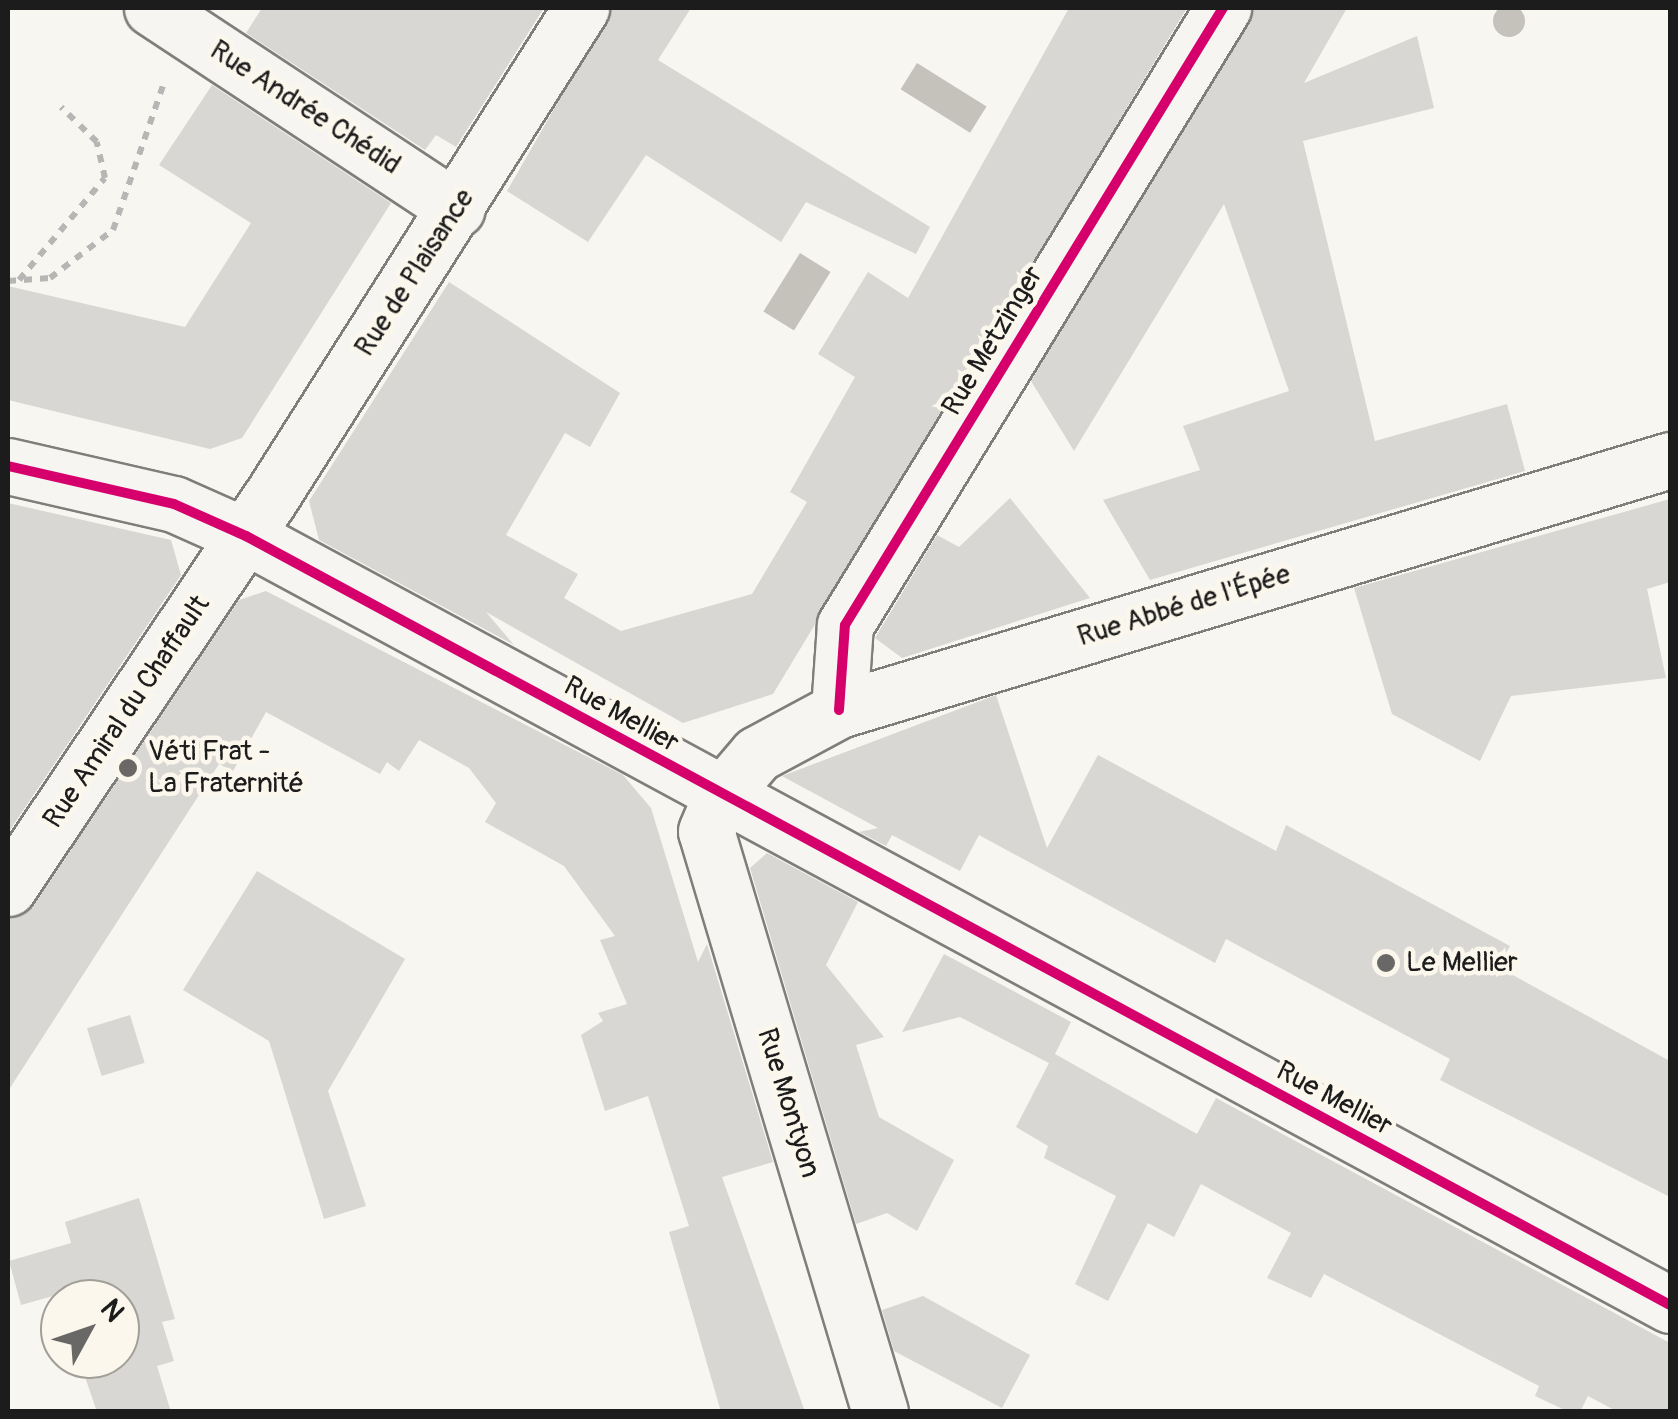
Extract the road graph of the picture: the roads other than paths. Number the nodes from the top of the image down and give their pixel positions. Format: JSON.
{"nodes":[{"id":1,"x":581,"y":8,"type":"edge"},
{"id":2,"x":1223,"y":8,"type":"edge"},
{"id":3,"x":166,"y":17,"type":"edge"},
{"id":4,"x":457,"y":209,"type":"junction"},
{"id":5,"x":1670,"y":460,"type":"edge"},
{"id":6,"x":8,"y":466,"type":"edge"},
{"id":7,"x":246,"y":536,"type":"junction"},
{"id":8,"x":839,"y":710,"type":"junction"},
{"id":9,"x":721,"y":796,"type":"junction"},
{"id":10,"x":8,"y":888,"type":"edge"},
{"id":11,"x":1670,"y":1305,"type":"edge"},
{"id":12,"x":880,"y":1412,"type":"edge"}],
"edges":[{"from":1,"to":4,"type":"street","name":"Rue de Plaisance"},
{"from":2,"to":8,"type":"street","name":"Rue Metzinger"},
{"from":3,"to":4,"type":"street","name":"Rue Andrée Chédid"},
{"from":4,"to":7,"type":"street","name":"Rue de Plaisance"},
{"from":5,"to":8,"type":"street","name":"Rue Abbé de l'Épée"},
{"from":6,"to":7,"type":"street","name":"Rue Mellier"},
{"from":7,"to":9,"type":"street","name":"Rue Mellier"},
{"from":7,"to":10,"type":"street","name":"Rue Amiral du Chaffault"},
{"from":8,"to":9,"type":"street","name":"Rue Abbé de l'Épée"},
{"from":9,"to":11,"type":"street","name":"Rue Mellier"},
{"from":9,"to":12,"type":"street","name":"Rue Montyon"}]}
